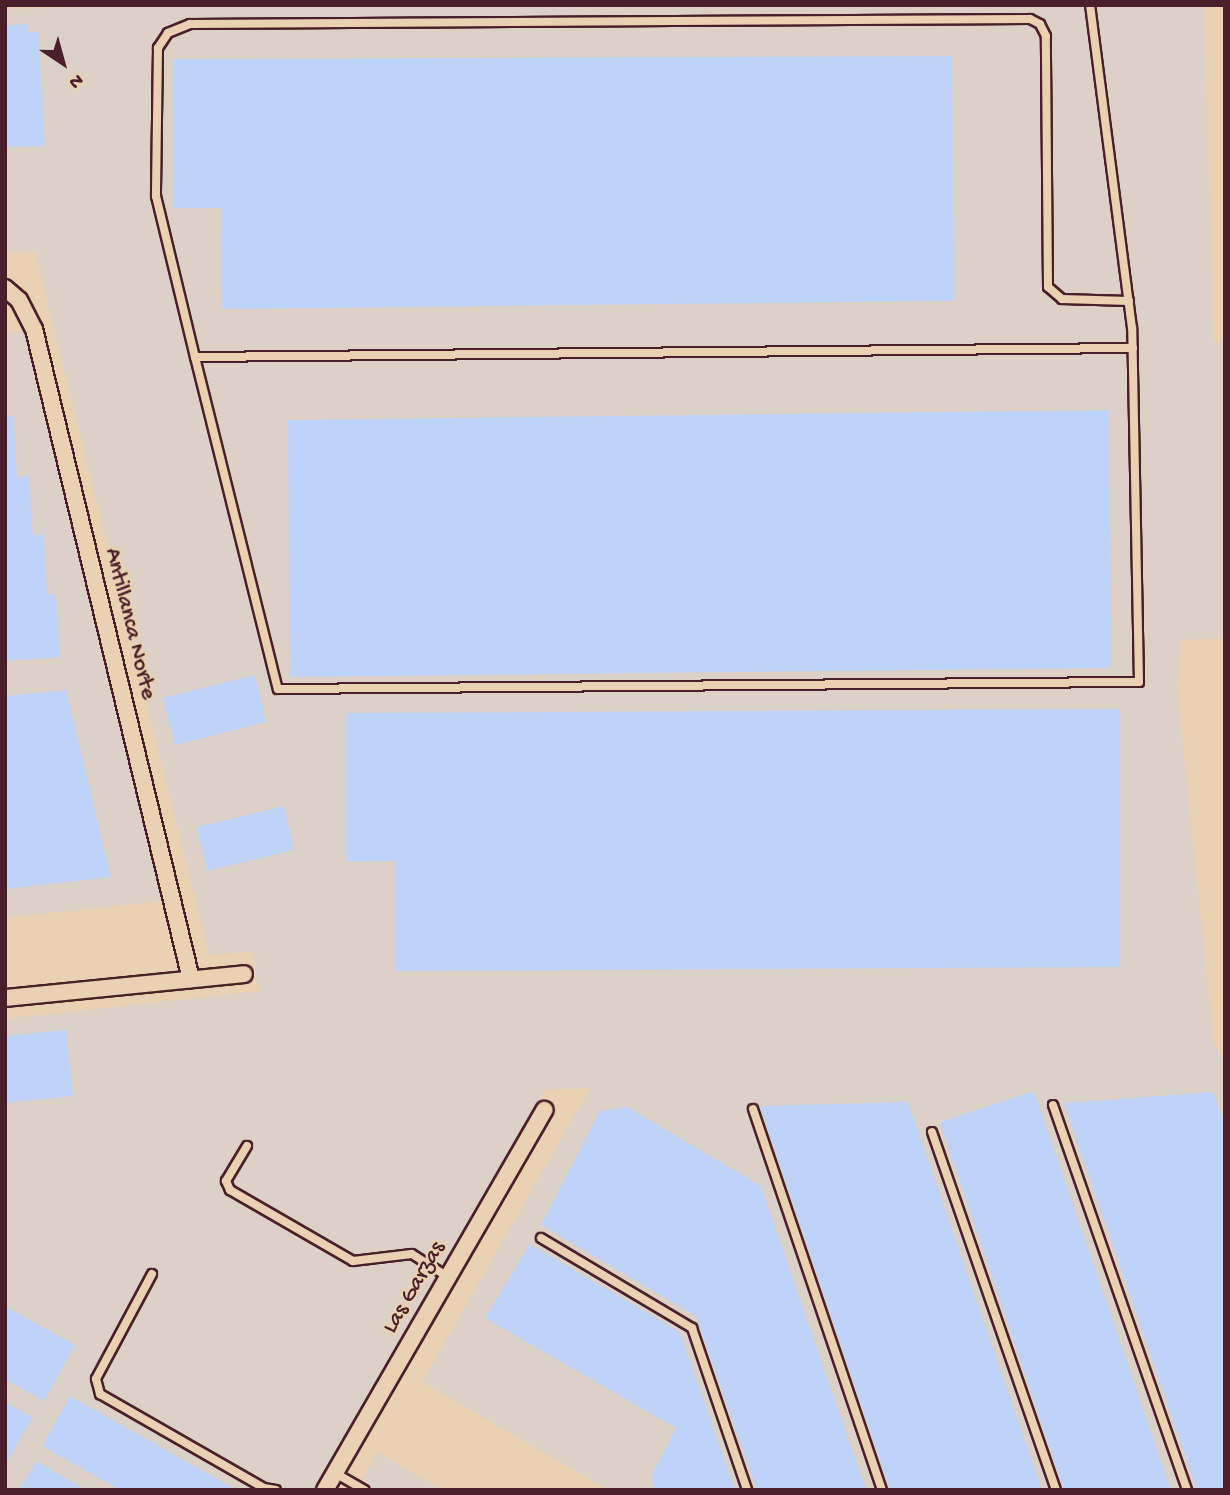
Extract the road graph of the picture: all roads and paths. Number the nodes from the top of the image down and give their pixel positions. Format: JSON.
{"nodes":[{"id":1,"x":163,"y":5,"type":"edge"},
{"id":2,"x":270,"y":5,"type":"edge"},
{"id":3,"x":1090,"y":5,"type":"edge"},
{"id":4,"x":5,"y":288,"type":"edge"},
{"id":5,"x":1129,"y":301,"type":"junction"},
{"id":6,"x":1133,"y":348,"type":"junction"},
{"id":7,"x":195,"y":357,"type":"junction"},
{"id":8,"x":244,"y":974,"type":"dead end"},
{"id":9,"x":191,"y":979,"type":"junction"},
{"id":10,"x":5,"y":998,"type":"edge"},
{"id":11,"x":1053,"y":1105,"type":"dead end"},
{"id":12,"x":753,"y":1109,"type":"dead end"},
{"id":13,"x":544,"y":1110,"type":"dead end"},
{"id":14,"x":932,"y":1132,"type":"dead end"},
{"id":15,"x":247,"y":1146,"type":"dead end"},
{"id":16,"x":541,"y":1238,"type":"dead end"},
{"id":17,"x":152,"y":1274,"type":"dead end"},
{"id":18,"x":448,"y":1277,"type":"junction"},
{"id":19,"x":335,"y":1473,"type":"junction"},
{"id":20,"x":276,"y":1490,"type":"edge"},
{"id":21,"x":325,"y":1490,"type":"edge"},
{"id":22,"x":365,"y":1490,"type":"edge"},
{"id":23,"x":747,"y":1490,"type":"edge"},
{"id":24,"x":882,"y":1490,"type":"edge"},
{"id":25,"x":1056,"y":1490,"type":"edge"},
{"id":26,"x":1187,"y":1490,"type":"edge"}],
"edges":[{"from":1,"to":2,"type":"path"},
{"from":3,"to":5,"type":"lane"},
{"from":4,"to":9,"type":"street","name":"Antillanca Norte"},
{"from":5,"to":6,"type":"lane"},
{"from":5,"to":7,"type":"lane"},
{"from":6,"to":7,"type":"lane"},
{"from":6,"to":7,"type":"lane"},
{"from":8,"to":9,"type":"street"},
{"from":9,"to":10,"type":"street"},
{"from":11,"to":26,"type":"lane"},
{"from":12,"to":24,"type":"lane"},
{"from":13,"to":18,"type":"street","name":"Las Garzas"},
{"from":14,"to":25,"type":"lane"},
{"from":15,"to":18,"type":"lane"},
{"from":16,"to":23,"type":"lane"},
{"from":17,"to":20,"type":"lane"},
{"from":18,"to":19,"type":"street","name":"Las Garzas"},
{"from":19,"to":21,"type":"street","name":"Las Garzas"},
{"from":19,"to":22,"type":"lane"}]}
